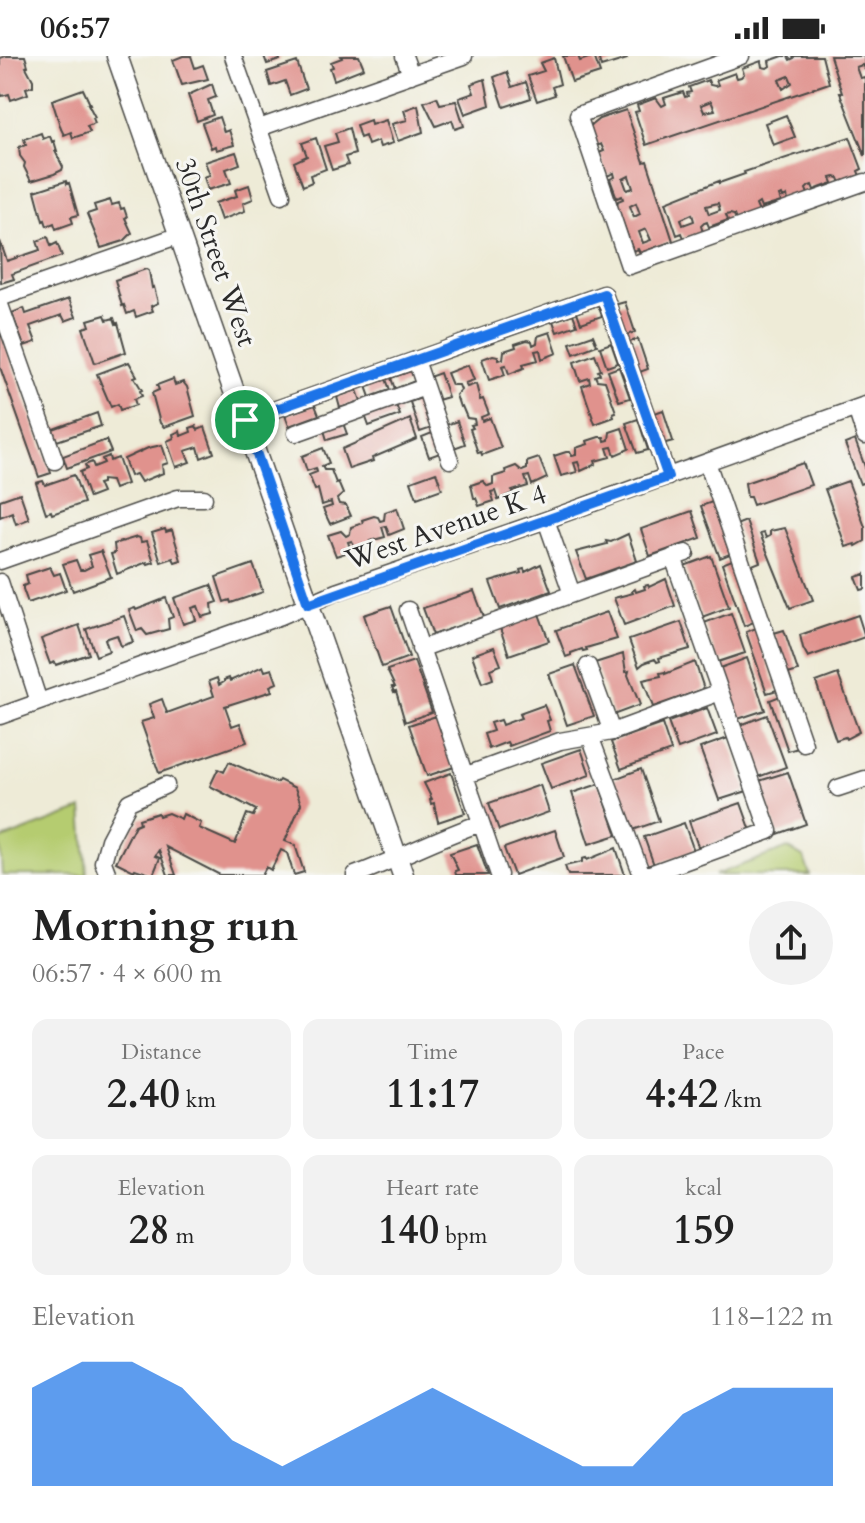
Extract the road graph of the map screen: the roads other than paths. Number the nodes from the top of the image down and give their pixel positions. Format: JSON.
{"nodes":[{"id":1,"x":117,"y":56,"type":"edge"},
{"id":2,"x":233,"y":56,"type":"edge"},
{"id":3,"x":404,"y":56,"type":"edge"},
{"id":4,"x":464,"y":56,"type":"edge"},
{"id":5,"x":741,"y":56,"type":"edge"},
{"id":6,"x":411,"y":75,"type":"junction"},
{"id":7,"x":259,"y":128,"type":"junction"},
{"id":8,"x":865,"y":182,"type":"edge"},
{"id":9,"x":282,"y":195,"type":"dead end"},
{"id":10,"x":180,"y":235,"type":"junction"},
{"id":11,"x":0,"y":298,"type":"edge"},
{"id":12,"x":0,"y":305,"type":"edge"},
{"id":13,"x":416,"y":360,"type":"junction"},
{"id":14,"x":425,"y":387,"type":"junction"},
{"id":15,"x":860,"y":406,"type":"edge"},
{"id":16,"x":245,"y":420,"type":"junction"},
{"id":17,"x":296,"y":433,"type":"dead end"},
{"id":18,"x":865,"y":436,"type":"edge"},
{"id":19,"x":450,"y":460,"type":"dead end"},
{"id":20,"x":55,"y":461,"type":"dead end"},
{"id":21,"x":707,"y":462,"type":"junction"},
{"id":22,"x":668,"y":477,"type":"junction"},
{"id":23,"x":204,"y":498,"type":"dead end"},
{"id":24,"x":546,"y":520,"type":"junction"},
{"id":25,"x":0,"y":561,"type":"edge"},
{"id":26,"x":0,"y":582,"type":"edge"},
{"id":27,"x":572,"y":594,"type":"junction"},
{"id":28,"x":308,"y":604,"type":"junction"},
{"id":29,"x":408,"y":610,"type":"dead end"},
{"id":30,"x":420,"y":649,"type":"junction"},
{"id":31,"x":588,"y":666,"type":"dead end"},
{"id":32,"x":720,"y":692,"type":"junction"},
{"id":33,"x":39,"y":702,"type":"junction"},
{"id":34,"x":0,"y":716,"type":"edge"},
{"id":35,"x":612,"y":732,"type":"junction"},
{"id":36,"x":590,"y":736,"type":"junction"},
{"id":37,"x":804,"y":744,"type":"dead end"},
{"id":38,"x":464,"y":776,"type":"junction"},
{"id":39,"x":865,"y":779,"type":"edge"},
{"id":40,"x":166,"y":785,"type":"dead end"},
{"id":41,"x":838,"y":788,"type":"dead end"},
{"id":42,"x":481,"y":823,"type":"junction"},
{"id":43,"x":401,"y":867,"type":"edge"},
{"id":44,"x":108,"y":875,"type":"edge"},
{"id":45,"x":355,"y":875,"type":"edge"},
{"id":46,"x":499,"y":875,"type":"edge"},
{"id":47,"x":645,"y":875,"type":"edge"}],
"edges":[{"from":1,"to":10,"type":"main road","name":"30th Street West"},
{"from":2,"to":7,"type":"street"},
{"from":3,"to":6,"type":"street"},
{"from":4,"to":6,"type":"street"},
{"from":5,"to":8,"type":"street"},
{"from":6,"to":7,"type":"street"},
{"from":7,"to":9,"type":"street"},
{"from":10,"to":11,"type":"street"},
{"from":10,"to":16,"type":"main road","name":"30th Street West"},
{"from":12,"to":20,"type":"street"},
{"from":13,"to":14,"type":"street"},
{"from":13,"to":16,"type":"street"},
{"from":13,"to":22,"type":"street"},
{"from":14,"to":17,"type":"street"},
{"from":14,"to":19,"type":"street"},
{"from":15,"to":18,"type":"street"},
{"from":15,"to":21,"type":"street","name":"West Avenue K 4"},
{"from":16,"to":28,"type":"main road","name":"30th Street West"},
{"from":21,"to":22,"type":"street","name":"West Avenue K 4"},
{"from":21,"to":37,"type":"street"},
{"from":22,"to":24,"type":"street","name":"West Avenue K 4"},
{"from":23,"to":25,"type":"street"},
{"from":24,"to":27,"type":"street"},
{"from":24,"to":28,"type":"street","name":"West Avenue K 4"},
{"from":26,"to":33,"type":"street"},
{"from":27,"to":30,"type":"street"},
{"from":27,"to":32,"type":"street"},
{"from":28,"to":33,"type":"street","name":"West Avenue K 4"},
{"from":28,"to":43,"type":"main road","name":"30th Street West"},
{"from":29,"to":30,"type":"street"},
{"from":30,"to":38,"type":"street"},
{"from":31,"to":35,"type":"street"},
{"from":32,"to":35,"type":"street"},
{"from":32,"to":47,"type":"street"},
{"from":33,"to":34,"type":"street","name":"West Avenue K 4"},
{"from":35,"to":36,"type":"street"},
{"from":36,"to":38,"type":"street"},
{"from":36,"to":47,"type":"street"},
{"from":38,"to":42,"type":"street"},
{"from":39,"to":41,"type":"street"},
{"from":40,"to":44,"type":"street"},
{"from":42,"to":43,"type":"street"},
{"from":42,"to":46,"type":"street"},
{"from":43,"to":45,"type":"street"}]}
